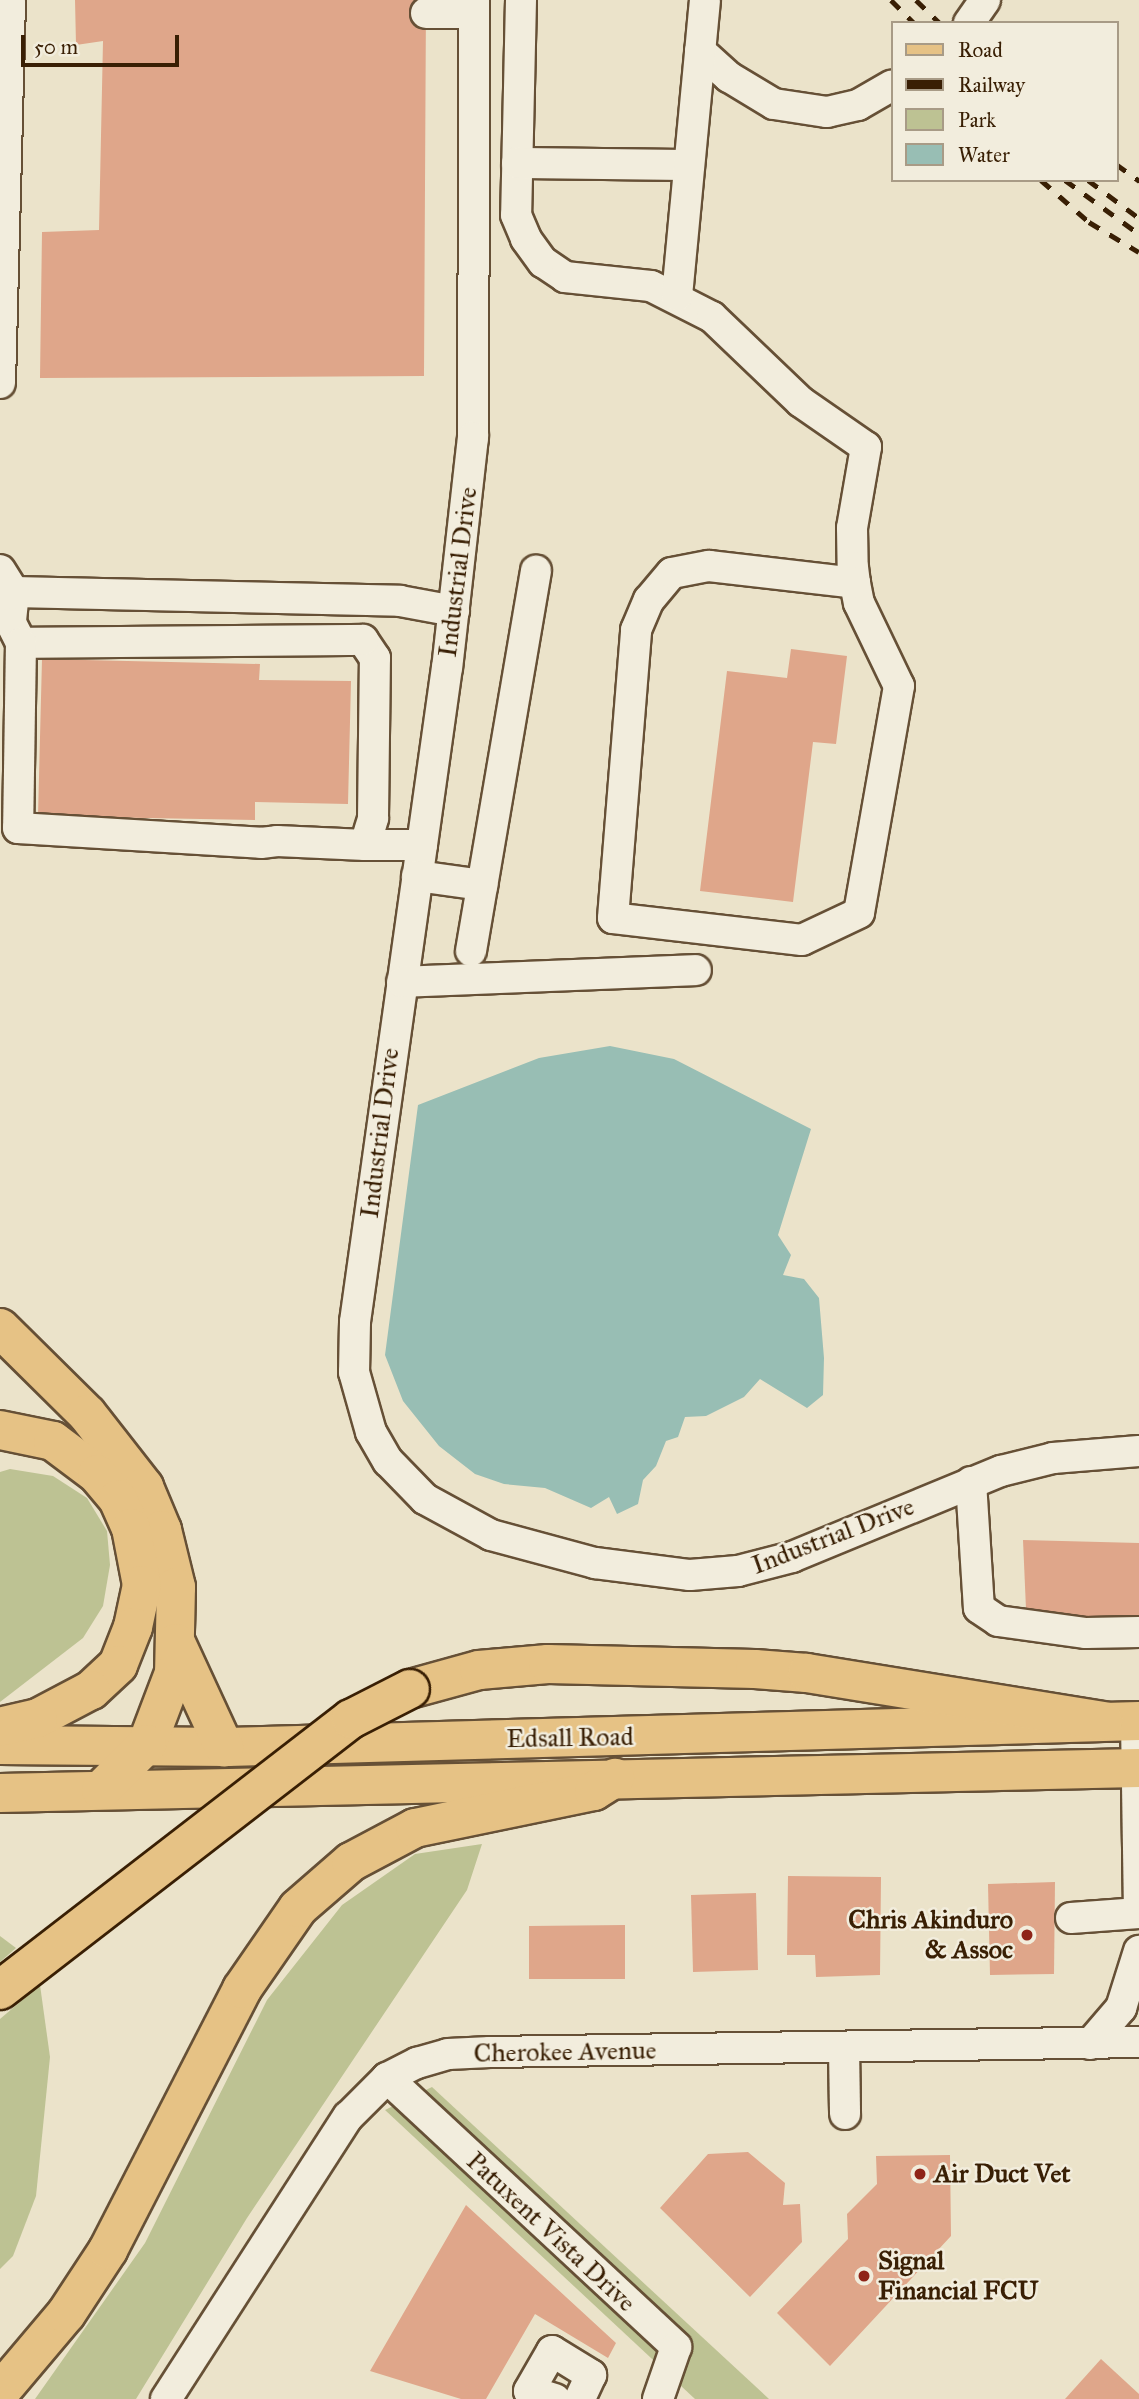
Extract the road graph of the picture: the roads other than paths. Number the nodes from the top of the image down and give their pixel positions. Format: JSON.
{"nodes":[{"id":1,"x":10,"y":0,"type":"edge"},
{"id":2,"x":521,"y":0,"type":"edge"},
{"id":3,"x":705,"y":0,"type":"edge"},
{"id":4,"x":985,"y":0,"type":"edge"},
{"id":5,"x":474,"y":7,"type":"edge"},
{"id":6,"x":426,"y":13,"type":"dead end"},
{"id":7,"x":970,"y":21,"type":"edge"},
{"id":8,"x":700,"y":51,"type":"junction"},
{"id":9,"x":890,"y":86,"type":"edge"},
{"id":10,"x":517,"y":163,"type":"junction"},
{"id":11,"x":689,"y":165,"type":"junction"},
{"id":12,"x":677,"y":296,"type":"junction"},
{"id":13,"x":0,"y":383,"type":"edge"},
{"id":14,"x":536,"y":571,"type":"dead end"},
{"id":15,"x":7,"y":581,"type":"edge"},
{"id":16,"x":855,"y":583,"type":"junction"},
{"id":17,"x":293,"y":598,"type":"junction"},
{"id":18,"x":454,"y":611,"type":"junction"},
{"id":19,"x":291,"y":640,"type":"junction"},
{"id":20,"x":21,"y":643,"type":"junction"},
{"id":21,"x":365,"y":845,"type":"junction"},
{"id":22,"x":422,"y":845,"type":"junction"},
{"id":23,"x":417,"y":876,"type":"junction"},
{"id":24,"x":482,"y":885,"type":"junction"},
{"id":25,"x":471,"y":951,"type":"dead end"},
{"id":26,"x":696,"y":970,"type":"dead end"},
{"id":27,"x":402,"y":982,"type":"junction"},
{"id":28,"x":0,"y":1328,"type":"edge"},
{"id":29,"x":0,"y":1430,"type":"edge"},
{"id":30,"x":1139,"y":1451,"type":"edge"},
{"id":31,"x":971,"y":1482,"type":"junction"},
{"id":32,"x":1139,"y":1632,"type":"edge"},
{"id":33,"x":176,"y":1643,"type":"junction"},
{"id":34,"x":1126,"y":1721,"type":"edge"},
{"id":35,"x":0,"y":1727,"type":"edge"},
{"id":36,"x":0,"y":1745,"type":"edge"},
{"id":37,"x":147,"y":1745,"type":"junction"},
{"id":38,"x":225,"y":1746,"type":"junction"},
{"id":39,"x":1138,"y":1768,"type":"edge"},
{"id":40,"x":615,"y":1778,"type":"junction"},
{"id":41,"x":101,"y":1790,"type":"junction"},
{"id":42,"x":0,"y":1793,"type":"edge"},
{"id":43,"x":1139,"y":1906,"type":"edge"},
{"id":44,"x":1139,"y":1913,"type":"edge"},
{"id":45,"x":1071,"y":1918,"type":"dead end"},
{"id":46,"x":1139,"y":1951,"type":"edge"},
{"id":47,"x":0,"y":1990,"type":"edge"},
{"id":48,"x":1139,"y":2042,"type":"edge"},
{"id":49,"x":1090,"y":2044,"type":"junction"},
{"id":50,"x":844,"y":2048,"type":"junction"},
{"id":51,"x":387,"y":2078,"type":"junction"},
{"id":52,"x":845,"y":2114,"type":"dead end"},
{"id":53,"x":0,"y":2392,"type":"edge"},
{"id":54,"x":166,"y":2399,"type":"edge"},
{"id":55,"x":555,"y":2399,"type":"edge"},
{"id":56,"x":580,"y":2399,"type":"edge"},
{"id":57,"x":658,"y":2399,"type":"edge"}],
"edges":[{"from":1,"to":13,"type":"street"},
{"from":2,"to":10,"type":"street"},
{"from":3,"to":8,"type":"street"},
{"from":4,"to":7,"type":"street"},
{"from":5,"to":6,"type":"street"},
{"from":5,"to":18,"type":"street","name":"Industrial Drive"},
{"from":8,"to":9,"type":"street"},
{"from":8,"to":11,"type":"street"},
{"from":10,"to":11,"type":"street"},
{"from":10,"to":12,"type":"street"},
{"from":11,"to":12,"type":"street"},
{"from":12,"to":16,"type":"street"},
{"from":14,"to":24,"type":"street"},
{"from":15,"to":17,"type":"street"},
{"from":15,"to":20,"type":"street"},
{"from":16,"to":16,"type":"street"},
{"from":17,"to":18,"type":"street"},
{"from":17,"to":19,"type":"street"},
{"from":18,"to":22,"type":"street","name":"Industrial Drive"},
{"from":19,"to":20,"type":"street"},
{"from":19,"to":21,"type":"street"},
{"from":20,"to":21,"type":"street"},
{"from":21,"to":22,"type":"street"},
{"from":22,"to":23,"type":"street","name":"Industrial Drive"},
{"from":23,"to":24,"type":"street"},
{"from":23,"to":27,"type":"street","name":"Industrial Drive"},
{"from":24,"to":25,"type":"street"},
{"from":26,"to":27,"type":"street"},
{"from":27,"to":31,"type":"street","name":"Industrial Drive"},
{"from":28,"to":33,"type":"main road"},
{"from":29,"to":35,"type":"main road"},
{"from":30,"to":31,"type":"street","name":"Industrial Drive"},
{"from":31,"to":32,"type":"street"},
{"from":33,"to":37,"type":"main road"},
{"from":33,"to":38,"type":"main road"},
{"from":34,"to":38,"type":"main road","name":"Edsall Road"},
{"from":34,"to":39,"type":"street"},
{"from":34,"to":47,"type":"main road","bridge":true},
{"from":36,"to":37,"type":"main road","name":"Edsall Road"},
{"from":37,"to":38,"type":"main road","name":"Edsall Road"},
{"from":37,"to":41,"type":"main road"},
{"from":39,"to":40,"type":"main road","name":"Edsall Road"},
{"from":39,"to":43,"type":"street"},
{"from":40,"to":41,"type":"main road","name":"Edsall Road"},
{"from":40,"to":53,"type":"main road"},
{"from":41,"to":42,"type":"main road","name":"Edsall Road"},
{"from":44,"to":45,"type":"street"},
{"from":46,"to":49,"type":"street"},
{"from":48,"to":49,"type":"street","name":"Cherokee Avenue"},
{"from":49,"to":50,"type":"street","name":"Cherokee Avenue"},
{"from":50,"to":51,"type":"street","name":"Cherokee Avenue"},
{"from":50,"to":52,"type":"street"},
{"from":51,"to":54,"type":"street","name":"Cherokee Avenue"},
{"from":51,"to":57,"type":"street","name":"Patuxent Vista Drive"},
{"from":55,"to":56,"type":"street"}]}
